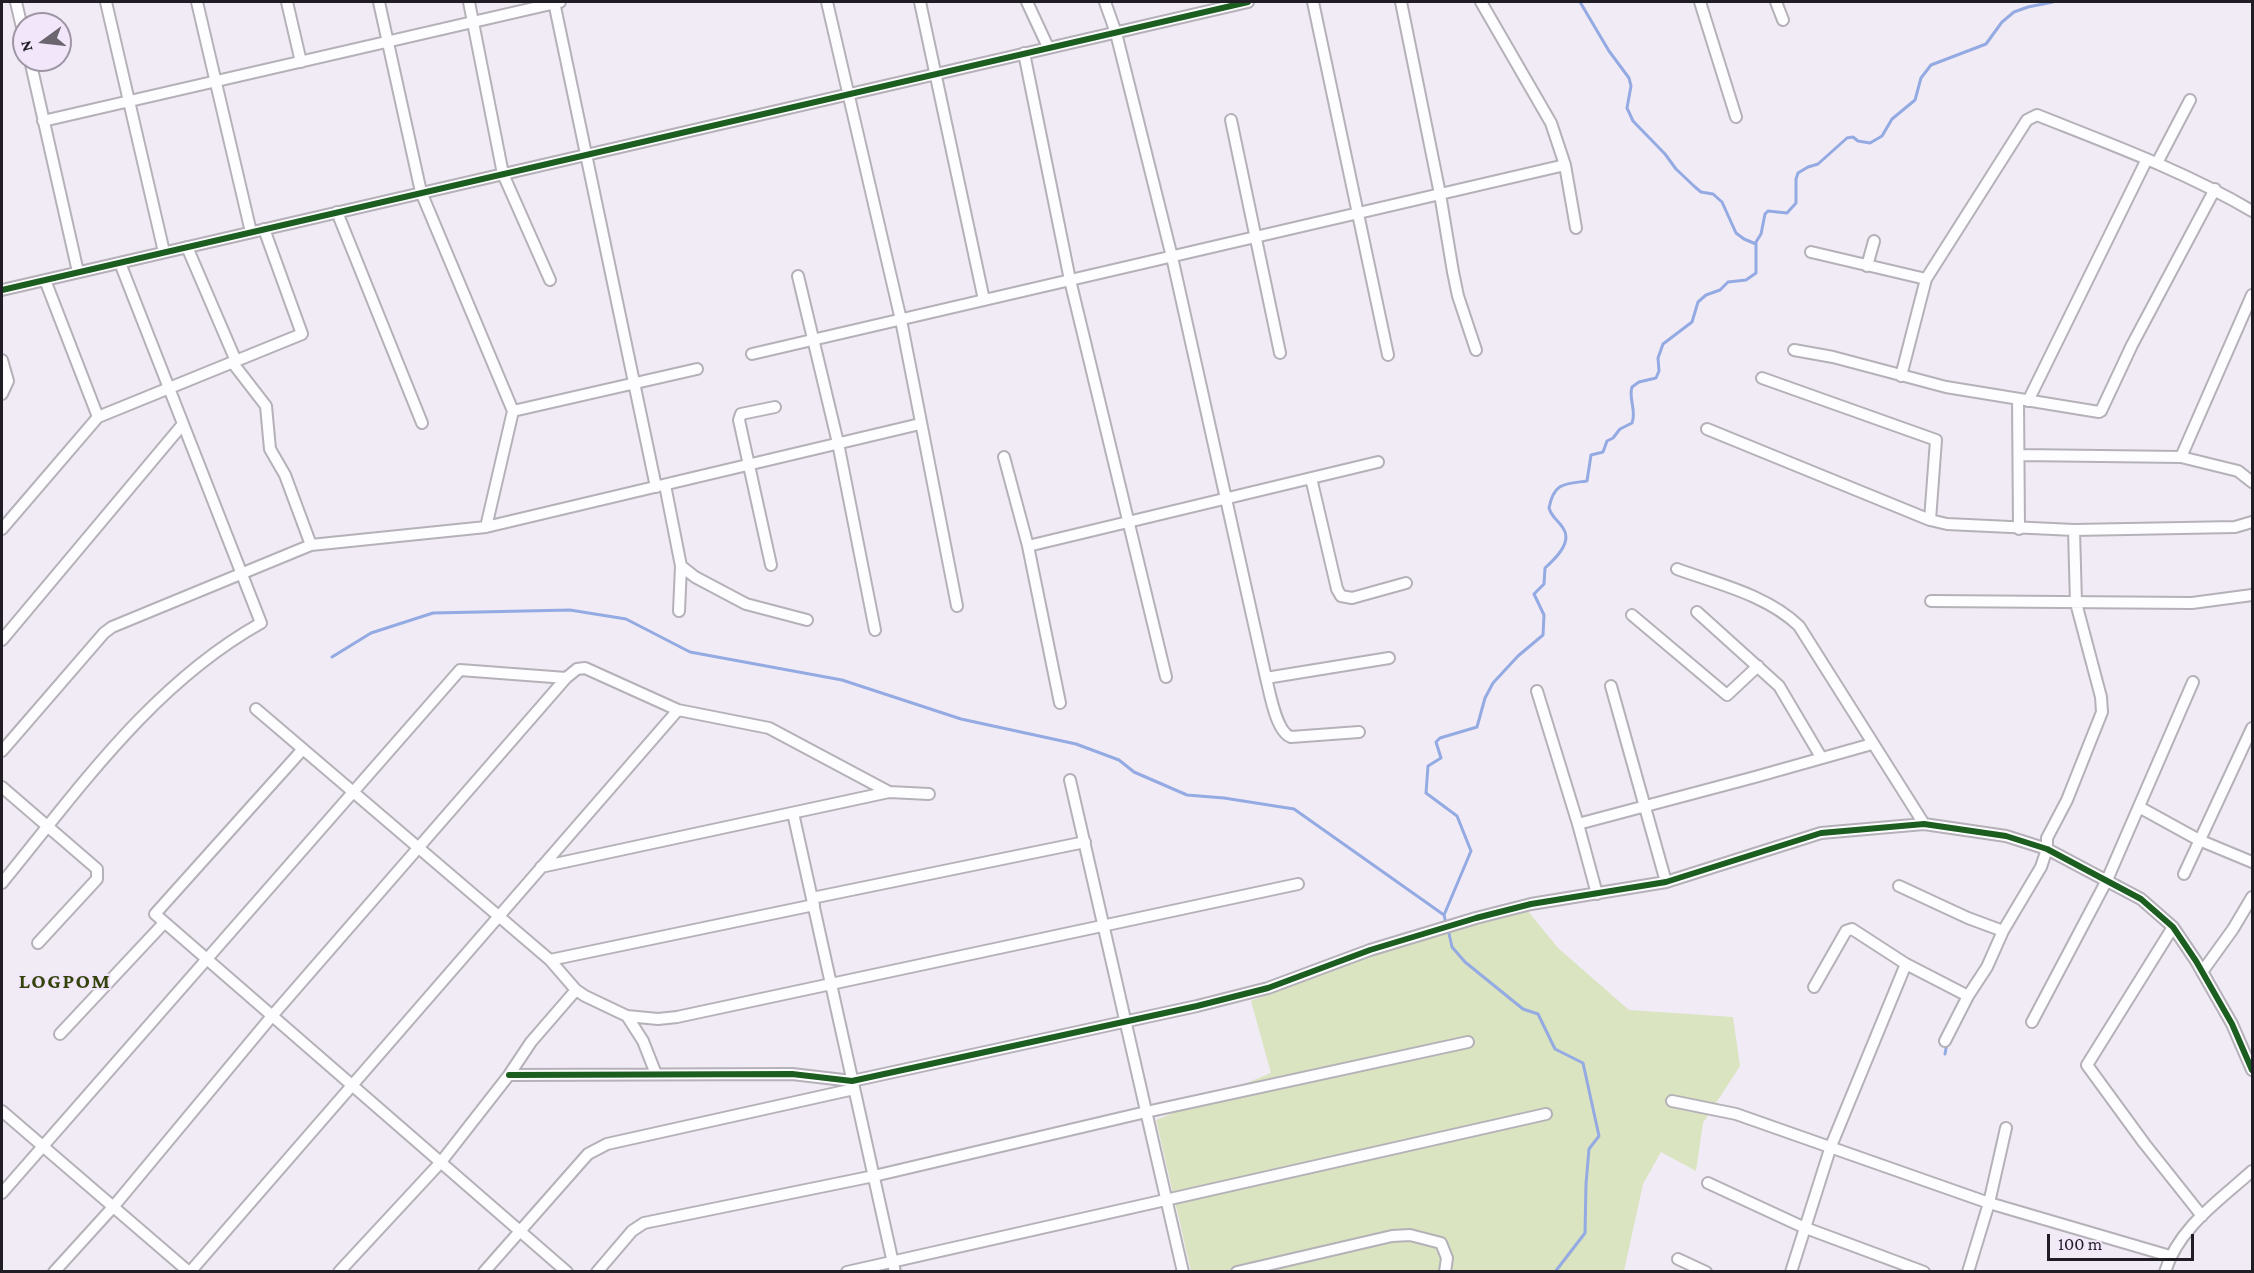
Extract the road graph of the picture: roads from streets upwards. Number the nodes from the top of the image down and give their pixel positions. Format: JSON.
{"nodes":[{"id":1,"x":106,"y":2,"type":"edge"},
{"id":2,"x":197,"y":2,"type":"edge"},
{"id":3,"x":287,"y":2,"type":"edge"},
{"id":4,"x":379,"y":2,"type":"edge"},
{"id":5,"x":469,"y":2,"type":"edge"},
{"id":6,"x":556,"y":2,"type":"edge"},
{"id":7,"x":827,"y":2,"type":"edge"},
{"id":8,"x":920,"y":2,"type":"edge"},
{"id":9,"x":1027,"y":2,"type":"edge"},
{"id":10,"x":1105,"y":2,"type":"edge"},
{"id":11,"x":1248,"y":2,"type":"edge"},
{"id":12,"x":1313,"y":2,"type":"edge"},
{"id":13,"x":1401,"y":2,"type":"edge"},
{"id":14,"x":1481,"y":2,"type":"edge"},
{"id":15,"x":1700,"y":2,"type":"edge"},
{"id":16,"x":1776,"y":2,"type":"edge"},
{"id":17,"x":1783,"y":20,"type":"dead end"},
{"id":18,"x":474,"y":21,"type":"junction"},
{"id":19,"x":1116,"y":33,"type":"junction"},
{"id":20,"x":388,"y":41,"type":"junction"},
{"id":21,"x":1048,"y":47,"type":"junction"},
{"id":22,"x":1024,"y":53,"type":"junction"},
{"id":23,"x":301,"y":62,"type":"junction"},
{"id":24,"x":33,"y":72,"type":"edge"},
{"id":25,"x":936,"y":73,"type":"junction"},
{"id":26,"x":215,"y":81,"type":"junction"},
{"id":27,"x":848,"y":94,"type":"junction"},
{"id":28,"x":2190,"y":100,"type":"dead end"},
{"id":29,"x":129,"y":101,"type":"junction"},
{"id":30,"x":1736,"y":117,"type":"dead end"},
{"id":31,"x":1232,"y":120,"type":"dead end"},
{"id":32,"x":44,"y":121,"type":"junction"},
{"id":33,"x":587,"y":154,"type":"junction"},
{"id":34,"x":2152,"y":161,"type":"junction"},
{"id":35,"x":1565,"y":165,"type":"junction"},
{"id":36,"x":503,"y":174,"type":"junction"},
{"id":37,"x":2214,"y":189,"type":"junction"},
{"id":38,"x":421,"y":192,"type":"junction"},
{"id":39,"x":1440,"y":194,"type":"junction"},
{"id":40,"x":2253,"y":211,"type":"edge"},
{"id":41,"x":337,"y":212,"type":"junction"},
{"id":42,"x":1359,"y":213,"type":"junction"},
{"id":43,"x":1576,"y":228,"type":"dead end"},
{"id":44,"x":264,"y":229,"type":"junction"},
{"id":45,"x":251,"y":232,"type":"junction"},
{"id":46,"x":1256,"y":238,"type":"junction"},
{"id":47,"x":1874,"y":241,"type":"dead end"},
{"id":48,"x":187,"y":247,"type":"junction"},
{"id":49,"x":164,"y":252,"type":"junction"},
{"id":50,"x":1811,"y":252,"type":"dead end"},
{"id":51,"x":1172,"y":257,"type":"junction"},
{"id":52,"x":120,"y":263,"type":"junction"},
{"id":53,"x":1867,"y":266,"type":"junction"},
{"id":54,"x":78,"y":272,"type":"junction"},
{"id":55,"x":798,"y":276,"type":"dead end"},
{"id":56,"x":1926,"y":279,"type":"junction"},
{"id":57,"x":45,"y":280,"type":"junction"},
{"id":58,"x":550,"y":280,"type":"dead end"},
{"id":59,"x":1070,"y":280,"type":"junction"},
{"id":60,"x":2,"y":290,"type":"edge"},
{"id":61,"x":2253,"y":295,"type":"edge"},
{"id":62,"x":984,"y":300,"type":"junction"},
{"id":63,"x":901,"y":320,"type":"junction"},
{"id":64,"x":813,"y":340,"type":"junction"},
{"id":65,"x":1476,"y":350,"type":"dead end"},
{"id":66,"x":1794,"y":350,"type":"dead end"},
{"id":67,"x":1280,"y":353,"type":"dead end"},
{"id":68,"x":752,"y":354,"type":"dead end"},
{"id":69,"x":1388,"y":355,"type":"dead end"},
{"id":70,"x":2,"y":360,"type":"edge"},
{"id":71,"x":234,"y":362,"type":"junction"},
{"id":72,"x":697,"y":369,"type":"dead end"},
{"id":73,"x":1901,"y":375,"type":"junction"},
{"id":74,"x":1762,"y":378,"type":"dead end"},
{"id":75,"x":635,"y":383,"type":"junction"},
{"id":76,"x":169,"y":388,"type":"junction"},
{"id":77,"x":2,"y":394,"type":"edge"},
{"id":78,"x":2023,"y":400,"type":"junction"},
{"id":79,"x":775,"y":406,"type":"dead end"},
{"id":80,"x":513,"y":411,"type":"junction"},
{"id":81,"x":98,"y":417,"type":"junction"},
{"id":82,"x":422,"y":423,"type":"dead end"},
{"id":83,"x":183,"y":424,"type":"junction"},
{"id":84,"x":920,"y":424,"type":"junction"},
{"id":85,"x":1707,"y":429,"type":"dead end"},
{"id":86,"x":838,"y":443,"type":"junction"},
{"id":87,"x":2020,"y":455,"type":"junction"},
{"id":88,"x":1004,"y":457,"type":"dead end"},
{"id":89,"x":2181,"y":457,"type":"junction"},
{"id":90,"x":1378,"y":462,"type":"dead end"},
{"id":91,"x":750,"y":464,"type":"junction"},
{"id":92,"x":1311,"y":478,"type":"junction"},
{"id":93,"x":2253,"y":482,"type":"edge"},
{"id":94,"x":660,"y":486,"type":"junction"},
{"id":95,"x":1226,"y":498,"type":"junction"},
{"id":96,"x":1930,"y":520,"type":"junction"},
{"id":97,"x":1128,"y":521,"type":"junction"},
{"id":98,"x":2253,"y":522,"type":"edge"},
{"id":99,"x":486,"y":526,"type":"junction"},
{"id":100,"x":2,"y":529,"type":"edge"},
{"id":101,"x":2019,"y":529,"type":"junction"},
{"id":102,"x":2074,"y":530,"type":"junction"},
{"id":103,"x":311,"y":545,"type":"junction"},
{"id":104,"x":1028,"y":546,"type":"junction"},
{"id":105,"x":771,"y":565,"type":"dead end"},
{"id":106,"x":681,"y":566,"type":"junction"},
{"id":107,"x":1677,"y":569,"type":"dead end"},
{"id":108,"x":241,"y":574,"type":"junction"},
{"id":109,"x":1406,"y":583,"type":"dead end"},
{"id":110,"x":2253,"y":595,"type":"edge"},
{"id":111,"x":1931,"y":601,"type":"dead end"},
{"id":112,"x":2076,"y":603,"type":"junction"},
{"id":113,"x":957,"y":606,"type":"dead end"},
{"id":114,"x":679,"y":611,"type":"dead end"},
{"id":115,"x":1697,"y":612,"type":"dead end"},
{"id":116,"x":1632,"y":615,"type":"dead end"},
{"id":117,"x":807,"y":620,"type":"dead end"},
{"id":118,"x":876,"y":630,"type":"dead end"},
{"id":119,"x":2,"y":640,"type":"edge"},
{"id":120,"x":1389,"y":658,"type":"dead end"},
{"id":121,"x":1758,"y":666,"type":"junction"},
{"id":122,"x":1166,"y":677,"type":"dead end"},
{"id":123,"x":566,"y":678,"type":"junction"},
{"id":124,"x":1266,"y":678,"type":"junction"},
{"id":125,"x":2193,"y":682,"type":"dead end"},
{"id":126,"x":1611,"y":686,"type":"dead end"},
{"id":127,"x":1538,"y":691,"type":"dead end"},
{"id":128,"x":1060,"y":703,"type":"dead end"},
{"id":129,"x":256,"y":709,"type":"dead end"},
{"id":130,"x":678,"y":710,"type":"junction"},
{"id":131,"x":2253,"y":728,"type":"edge"},
{"id":132,"x":1359,"y":732,"type":"dead end"},
{"id":133,"x":1872,"y":744,"type":"junction"},
{"id":134,"x":303,"y":749,"type":"junction"},
{"id":135,"x":2,"y":751,"type":"edge"},
{"id":136,"x":1821,"y":757,"type":"junction"},
{"id":137,"x":1070,"y":780,"type":"dead end"},
{"id":138,"x":2,"y":787,"type":"edge"},
{"id":139,"x":353,"y":792,"type":"junction"},
{"id":140,"x":889,"y":792,"type":"junction"},
{"id":141,"x":929,"y":794,"type":"dead end"},
{"id":142,"x":1644,"y":805,"type":"junction"},
{"id":143,"x":2139,"y":807,"type":"junction"},
{"id":144,"x":793,"y":813,"type":"junction"},
{"id":145,"x":1578,"y":824,"type":"junction"},
{"id":146,"x":1924,"y":824,"type":"junction"},
{"id":147,"x":48,"y":827,"type":"junction"},
{"id":148,"x":2199,"y":840,"type":"junction"},
{"id":149,"x":1084,"y":842,"type":"junction"},
{"id":150,"x":419,"y":848,"type":"junction"},
{"id":151,"x":2047,"y":849,"type":"junction"},
{"id":152,"x":2253,"y":862,"type":"edge"},
{"id":153,"x":541,"y":867,"type":"junction"},
{"id":154,"x":2184,"y":874,"type":"dead end"},
{"id":155,"x":2107,"y":880,"type":"junction"},
{"id":156,"x":1666,"y":882,"type":"junction"},
{"id":157,"x":2,"y":883,"type":"edge"},
{"id":158,"x":1298,"y":884,"type":"dead end"},
{"id":159,"x":1899,"y":886,"type":"dead end"},
{"id":160,"x":1597,"y":894,"type":"junction"},
{"id":161,"x":2253,"y":897,"type":"edge"},
{"id":162,"x":813,"y":902,"type":"junction"},
{"id":163,"x":498,"y":916,"type":"junction"},
{"id":164,"x":165,"y":923,"type":"junction"},
{"id":165,"x":1104,"y":926,"type":"junction"},
{"id":166,"x":2173,"y":927,"type":"junction"},
{"id":167,"x":2002,"y":931,"type":"junction"},
{"id":168,"x":38,"y":943,"type":"dead end"},
{"id":169,"x":207,"y":959,"type":"junction"},
{"id":170,"x":550,"y":960,"type":"junction"},
{"id":171,"x":1906,"y":964,"type":"junction"},
{"id":172,"x":2202,"y":972,"type":"junction"},
{"id":173,"x":831,"y":985,"type":"junction"},
{"id":174,"x":1814,"y":987,"type":"dead end"},
{"id":175,"x":576,"y":990,"type":"junction"},
{"id":176,"x":1968,"y":996,"type":"junction"},
{"id":177,"x":272,"y":1016,"type":"junction"},
{"id":178,"x":627,"y":1016,"type":"junction"},
{"id":179,"x":1126,"y":1022,"type":"junction"},
{"id":180,"x":2032,"y":1022,"type":"dead end"},
{"id":181,"x":60,"y":1034,"type":"dead end"},
{"id":182,"x":1945,"y":1041,"type":"dead end"},
{"id":183,"x":1468,"y":1042,"type":"dead end"},
{"id":184,"x":2253,"y":1070,"type":"edge"},
{"id":185,"x":656,"y":1074,"type":"junction"},
{"id":186,"x":509,"y":1075,"type":"junction"},
{"id":187,"x":352,"y":1085,"type":"junction"},
{"id":188,"x":853,"y":1085,"type":"junction"},
{"id":189,"x":1672,"y":1101,"type":"dead end"},
{"id":190,"x":2,"y":1111,"type":"edge"},
{"id":191,"x":1146,"y":1112,"type":"junction"},
{"id":192,"x":1546,"y":1114,"type":"dead end"},
{"id":193,"x":2006,"y":1128,"type":"dead end"},
{"id":194,"x":43,"y":1146,"type":"junction"},
{"id":195,"x":1831,"y":1146,"type":"junction"},
{"id":196,"x":441,"y":1162,"type":"junction"},
{"id":197,"x":2253,"y":1171,"type":"edge"},
{"id":198,"x":874,"y":1176,"type":"junction"},
{"id":199,"x":1708,"y":1183,"type":"dead end"},
{"id":200,"x":2,"y":1193,"type":"edge"},
{"id":201,"x":1166,"y":1200,"type":"junction"},
{"id":202,"x":1989,"y":1203,"type":"junction"},
{"id":203,"x":114,"y":1206,"type":"junction"},
{"id":204,"x":2202,"y":1216,"type":"junction"},
{"id":205,"x":1803,"y":1227,"type":"junction"},
{"id":206,"x":519,"y":1230,"type":"junction"},
{"id":207,"x":2170,"y":1256,"type":"junction"},
{"id":208,"x":1678,"y":1259,"type":"dead end"},
{"id":209,"x":893,"y":1266,"type":"edge"},
{"id":210,"x":54,"y":1272,"type":"edge"},
{"id":211,"x":189,"y":1272,"type":"edge"},
{"id":212,"x":339,"y":1272,"type":"edge"},
{"id":213,"x":484,"y":1272,"type":"edge"},
{"id":214,"x":567,"y":1272,"type":"edge"},
{"id":215,"x":597,"y":1272,"type":"edge"},
{"id":216,"x":846,"y":1272,"type":"edge"},
{"id":217,"x":1183,"y":1272,"type":"edge"},
{"id":218,"x":1237,"y":1272,"type":"edge"},
{"id":219,"x":1445,"y":1272,"type":"edge"},
{"id":220,"x":1706,"y":1272,"type":"edge"},
{"id":221,"x":1791,"y":1272,"type":"edge"},
{"id":222,"x":1924,"y":1272,"type":"edge"},
{"id":223,"x":1968,"y":1272,"type":"edge"},
{"id":224,"x":2165,"y":1272,"type":"edge"}],
"edges":[{"from":1,"to":29,"type":"street"},
{"from":2,"to":26,"type":"street"},
{"from":3,"to":23,"type":"street"},
{"from":4,"to":20,"type":"street"},
{"from":5,"to":18,"type":"street"},
{"from":6,"to":18,"type":"street"},
{"from":6,"to":33,"type":"street"},
{"from":7,"to":27,"type":"street"},
{"from":8,"to":25,"type":"street"},
{"from":9,"to":21,"type":"street"},
{"from":10,"to":19,"type":"street"},
{"from":11,"to":19,"type":"street"},
{"from":12,"to":42,"type":"street"},
{"from":13,"to":39,"type":"street"},
{"from":14,"to":35,"type":"street"},
{"from":15,"to":30,"type":"street"},
{"from":16,"to":17,"type":"street"},
{"from":18,"to":20,"type":"street"},
{"from":18,"to":36,"type":"street"},
{"from":19,"to":21,"type":"street"},
{"from":19,"to":51,"type":"street"},
{"from":20,"to":23,"type":"street"},
{"from":20,"to":38,"type":"street"},
{"from":21,"to":22,"type":"street"},
{"from":22,"to":25,"type":"street"},
{"from":22,"to":59,"type":"street"},
{"from":23,"to":26,"type":"street"},
{"from":24,"to":32,"type":"street"},
{"from":25,"to":27,"type":"street"},
{"from":25,"to":62,"type":"street"},
{"from":26,"to":29,"type":"street"},
{"from":26,"to":45,"type":"street"},
{"from":27,"to":33,"type":"street"},
{"from":27,"to":63,"type":"street"},
{"from":28,"to":34,"type":"street"},
{"from":29,"to":32,"type":"street"},
{"from":29,"to":49,"type":"street"},
{"from":31,"to":46,"type":"street"},
{"from":32,"to":54,"type":"street"},
{"from":33,"to":36,"type":"street"},
{"from":33,"to":75,"type":"street"},
{"from":34,"to":37,"type":"street"},
{"from":34,"to":56,"type":"street"},
{"from":34,"to":78,"type":"street"},
{"from":35,"to":39,"type":"street"},
{"from":35,"to":43,"type":"street"},
{"from":36,"to":38,"type":"street"},
{"from":36,"to":58,"type":"street"},
{"from":37,"to":40,"type":"street"},
{"from":37,"to":78,"type":"street"},
{"from":38,"to":41,"type":"street"},
{"from":38,"to":80,"type":"street"},
{"from":39,"to":42,"type":"street"},
{"from":39,"to":65,"type":"street"},
{"from":41,"to":44,"type":"street"},
{"from":41,"to":82,"type":"street"},
{"from":42,"to":46,"type":"street"},
{"from":42,"to":69,"type":"street"},
{"from":44,"to":45,"type":"street"},
{"from":44,"to":71,"type":"street"},
{"from":45,"to":48,"type":"street"},
{"from":46,"to":51,"type":"street"},
{"from":46,"to":67,"type":"street"},
{"from":47,"to":53,"type":"street"},
{"from":48,"to":49,"type":"street"},
{"from":48,"to":71,"type":"street"},
{"from":49,"to":52,"type":"street"},
{"from":50,"to":53,"type":"street"},
{"from":51,"to":59,"type":"street"},
{"from":51,"to":95,"type":"street"},
{"from":52,"to":54,"type":"street"},
{"from":52,"to":76,"type":"street"},
{"from":53,"to":56,"type":"street"},
{"from":54,"to":57,"type":"street"},
{"from":55,"to":64,"type":"street"},
{"from":56,"to":73,"type":"street"},
{"from":57,"to":60,"type":"street"},
{"from":57,"to":81,"type":"street"},
{"from":59,"to":62,"type":"street"},
{"from":59,"to":97,"type":"street"},
{"from":61,"to":89,"type":"street"},
{"from":62,"to":63,"type":"street"},
{"from":63,"to":64,"type":"street"},
{"from":63,"to":84,"type":"street"},
{"from":64,"to":68,"type":"street"},
{"from":64,"to":86,"type":"street"},
{"from":66,"to":73,"type":"street"},
{"from":70,"to":77,"type":"street"},
{"from":71,"to":76,"type":"street"},
{"from":71,"to":103,"type":"street"},
{"from":72,"to":75,"type":"street"},
{"from":73,"to":78,"type":"street"},
{"from":74,"to":96,"type":"street"},
{"from":75,"to":80,"type":"street"},
{"from":75,"to":94,"type":"street"},
{"from":76,"to":81,"type":"street"},
{"from":76,"to":83,"type":"street"},
{"from":78,"to":87,"type":"street"},
{"from":79,"to":91,"type":"street"},
{"from":80,"to":99,"type":"street"},
{"from":81,"to":100,"type":"street"},
{"from":83,"to":108,"type":"street"},
{"from":83,"to":119,"type":"street"},
{"from":84,"to":86,"type":"street"},
{"from":84,"to":113,"type":"street"},
{"from":85,"to":96,"type":"street"},
{"from":86,"to":91,"type":"street"},
{"from":86,"to":118,"type":"street"},
{"from":87,"to":89,"type":"street"},
{"from":87,"to":101,"type":"street"},
{"from":88,"to":104,"type":"street"},
{"from":89,"to":93,"type":"street"},
{"from":90,"to":92,"type":"street"},
{"from":91,"to":94,"type":"street"},
{"from":91,"to":105,"type":"street"},
{"from":92,"to":95,"type":"street"},
{"from":92,"to":109,"type":"street"},
{"from":94,"to":99,"type":"street"},
{"from":94,"to":106,"type":"street"},
{"from":95,"to":97,"type":"street"},
{"from":95,"to":124,"type":"street"},
{"from":96,"to":101,"type":"street"},
{"from":97,"to":104,"type":"street"},
{"from":97,"to":122,"type":"street"},
{"from":98,"to":102,"type":"street"},
{"from":99,"to":103,"type":"street"},
{"from":101,"to":102,"type":"street"},
{"from":102,"to":112,"type":"street"},
{"from":103,"to":108,"type":"street"},
{"from":104,"to":128,"type":"street"},
{"from":106,"to":114,"type":"street"},
{"from":106,"to":117,"type":"street"},
{"from":107,"to":133,"type":"street"},
{"from":108,"to":135,"type":"street"},
{"from":108,"to":147,"type":"street"},
{"from":110,"to":112,"type":"street"},
{"from":111,"to":112,"type":"street"},
{"from":112,"to":151,"type":"street"},
{"from":115,"to":121,"type":"street"},
{"from":116,"to":121,"type":"street"},
{"from":120,"to":124,"type":"street"},
{"from":121,"to":136,"type":"street"},
{"from":123,"to":130,"type":"street"},
{"from":123,"to":139,"type":"street"},
{"from":123,"to":150,"type":"street"},
{"from":124,"to":132,"type":"street"},
{"from":125,"to":143,"type":"street"},
{"from":126,"to":142,"type":"street"},
{"from":127,"to":145,"type":"street"},
{"from":129,"to":134,"type":"street"},
{"from":130,"to":140,"type":"street"},
{"from":130,"to":153,"type":"street"},
{"from":131,"to":148,"type":"street"},
{"from":133,"to":136,"type":"street"},
{"from":133,"to":146,"type":"street"},
{"from":134,"to":139,"type":"street"},
{"from":134,"to":164,"type":"street"},
{"from":136,"to":142,"type":"street"},
{"from":137,"to":149,"type":"street"},
{"from":138,"to":147,"type":"street"},
{"from":139,"to":150,"type":"street"},
{"from":139,"to":169,"type":"street"},
{"from":140,"to":141,"type":"street"},
{"from":140,"to":144,"type":"street"},
{"from":142,"to":145,"type":"street"},
{"from":142,"to":156,"type":"street"},
{"from":143,"to":148,"type":"street"},
{"from":143,"to":155,"type":"street"},
{"from":144,"to":153,"type":"street"},
{"from":144,"to":162,"type":"street"},
{"from":145,"to":160,"type":"street"},
{"from":146,"to":151,"type":"street"},
{"from":146,"to":156,"type":"street"},
{"from":147,"to":157,"type":"street"},
{"from":147,"to":168,"type":"street"},
{"from":148,"to":152,"type":"street"},
{"from":148,"to":154,"type":"street"},
{"from":149,"to":162,"type":"street"},
{"from":149,"to":165,"type":"street"},
{"from":150,"to":163,"type":"street"},
{"from":150,"to":177,"type":"street"},
{"from":151,"to":155,"type":"street"},
{"from":151,"to":167,"type":"street"},
{"from":153,"to":163,"type":"street"},
{"from":155,"to":166,"type":"street"},
{"from":155,"to":180,"type":"street"},
{"from":156,"to":160,"type":"street"},
{"from":158,"to":165,"type":"street"},
{"from":159,"to":167,"type":"street"},
{"from":160,"to":179,"type":"street"},
{"from":161,"to":172,"type":"street"},
{"from":162,"to":170,"type":"street"},
{"from":162,"to":173,"type":"street"},
{"from":163,"to":170,"type":"street"},
{"from":163,"to":187,"type":"street"},
{"from":164,"to":169,"type":"street"},
{"from":164,"to":181,"type":"street"},
{"from":165,"to":173,"type":"street"},
{"from":165,"to":179,"type":"street"},
{"from":166,"to":172,"type":"street"},
{"from":166,"to":204,"type":"street"},
{"from":167,"to":176,"type":"street"},
{"from":169,"to":177,"type":"street"},
{"from":169,"to":194,"type":"street"},
{"from":170,"to":175,"type":"street"},
{"from":171,"to":174,"type":"street"},
{"from":171,"to":176,"type":"street"},
{"from":171,"to":195,"type":"street"},
{"from":172,"to":184,"type":"street"},
{"from":173,"to":178,"type":"street"},
{"from":173,"to":188,"type":"street"},
{"from":175,"to":178,"type":"street"},
{"from":175,"to":186,"type":"street"},
{"from":176,"to":182,"type":"street"},
{"from":177,"to":187,"type":"street"},
{"from":177,"to":203,"type":"street"},
{"from":178,"to":185,"type":"street"},
{"from":179,"to":188,"type":"street"},
{"from":179,"to":191,"type":"street"},
{"from":183,"to":191,"type":"street"},
{"from":185,"to":186,"type":"street"},
{"from":185,"to":188,"type":"street"},
{"from":186,"to":196,"type":"street"},
{"from":187,"to":196,"type":"street"},
{"from":187,"to":211,"type":"street"},
{"from":188,"to":198,"type":"street"},
{"from":188,"to":206,"type":"street"},
{"from":189,"to":195,"type":"street"},
{"from":190,"to":194,"type":"street"},
{"from":191,"to":198,"type":"street"},
{"from":191,"to":201,"type":"street"},
{"from":192,"to":201,"type":"street"},
{"from":193,"to":202,"type":"street"},
{"from":194,"to":200,"type":"street"},
{"from":194,"to":203,"type":"street"},
{"from":195,"to":202,"type":"street"},
{"from":195,"to":205,"type":"street"},
{"from":196,"to":206,"type":"street"},
{"from":196,"to":212,"type":"street"},
{"from":197,"to":204,"type":"street"},
{"from":198,"to":209,"type":"street"},
{"from":198,"to":215,"type":"street"},
{"from":199,"to":205,"type":"street"},
{"from":201,"to":209,"type":"street"},
{"from":201,"to":217,"type":"street"},
{"from":202,"to":207,"type":"street"},
{"from":202,"to":223,"type":"street"},
{"from":203,"to":210,"type":"street"},
{"from":203,"to":211,"type":"street"},
{"from":204,"to":207,"type":"street"},
{"from":205,"to":221,"type":"street"},
{"from":205,"to":222,"type":"street"},
{"from":206,"to":213,"type":"street"},
{"from":206,"to":214,"type":"street"},
{"from":207,"to":224,"type":"street"},
{"from":208,"to":220,"type":"street"},
{"from":209,"to":216,"type":"street"},
{"from":218,"to":219,"type":"street"}]}
